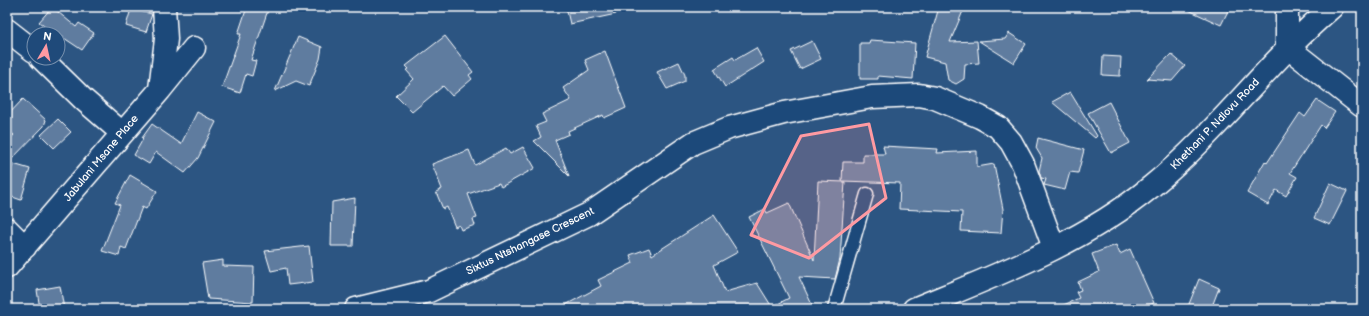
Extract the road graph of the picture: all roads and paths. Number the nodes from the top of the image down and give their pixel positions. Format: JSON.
{"nodes":[{"id":1,"x":164,"y":7,"type":"edge"},
{"id":2,"x":1287,"y":7,"type":"edge"},
{"id":3,"x":1332,"y":7,"type":"edge"},
{"id":4,"x":7,"y":30,"type":"edge"},
{"id":5,"x":26,"y":45,"type":"edge"},
{"id":6,"x":1288,"y":47,"type":"junction"},
{"id":7,"x":194,"y":48,"type":"dead end"},
{"id":8,"x":49,"y":66,"type":"edge"},
{"id":9,"x":160,"y":90,"type":"junction"},
{"id":10,"x":1362,"y":106,"type":"edge"},
{"id":11,"x":122,"y":133,"type":"junction"},
{"id":12,"x":868,"y":194,"type":"dead end"},
{"id":13,"x":7,"y":229,"type":"edge"},
{"id":14,"x":25,"y":247,"type":"junction"},
{"id":15,"x":1054,"y":248,"type":"junction"},
{"id":16,"x":7,"y":267,"type":"edge"},
{"id":17,"x":356,"y":309,"type":"edge"},
{"id":18,"x":834,"y":309,"type":"edge"},
{"id":19,"x":914,"y":309,"type":"edge"}],
"edges":[{"from":1,"to":9,"type":"street"},
{"from":2,"to":6,"type":"street"},
{"from":3,"to":6,"type":"street","name":"Khethani P. Ndlovu Road"},
{"from":4,"to":5,"type":"street"},
{"from":6,"to":10,"type":"street"},
{"from":6,"to":15,"type":"street","name":"Khethani P. Ndlovu Road"},
{"from":7,"to":9,"type":"street","name":"Jabulani Msane Place"},
{"from":8,"to":11,"type":"street"},
{"from":9,"to":11,"type":"street","name":"Jabulani Msane Place"},
{"from":11,"to":14,"type":"street","name":"Jabulani Msane Place"},
{"from":12,"to":18,"type":"lane"},
{"from":13,"to":14,"type":"street"},
{"from":14,"to":16,"type":"street","name":"Jabulani Msane Place"},
{"from":15,"to":17,"type":"street","name":"Sixtus Ntshangase Crescent"},
{"from":15,"to":19,"type":"street","name":"Khethani P. Ndlovu Road"}]}
